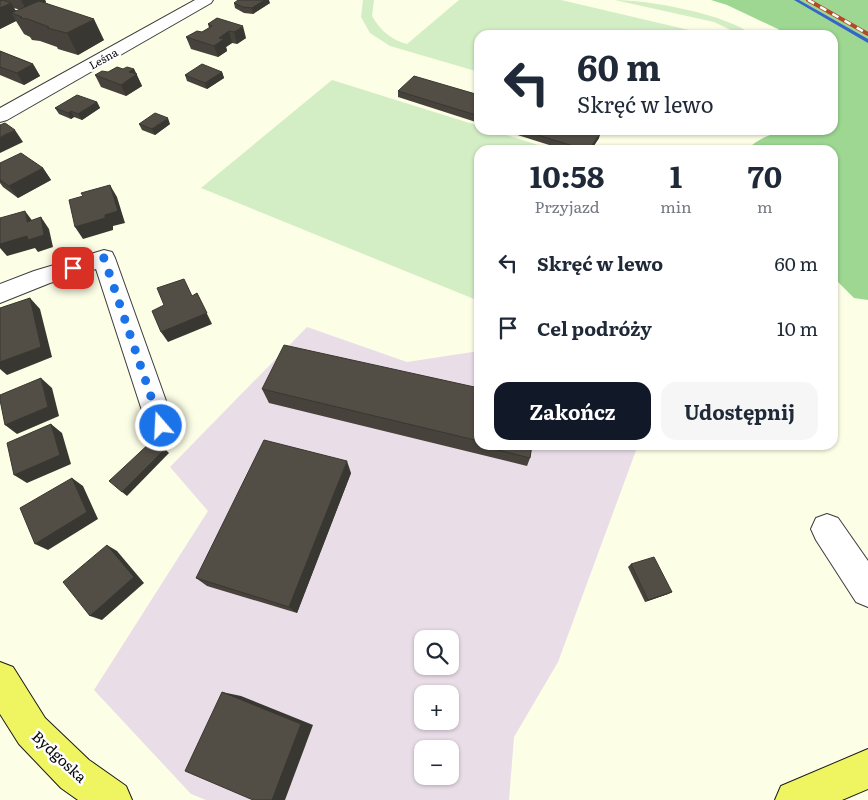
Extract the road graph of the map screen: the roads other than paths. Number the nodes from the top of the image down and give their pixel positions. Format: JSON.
{"nodes":[{"id":1,"x":206,"y":0,"type":"edge"},
{"id":2,"x":0,"y":116,"type":"edge"},
{"id":3,"x":0,"y":294,"type":"edge"},
{"id":4,"x":161,"y":426,"type":"dead end"},
{"id":5,"x":827,"y":529,"type":"dead end"},
{"id":6,"x":868,"y":590,"type":"edge"},
{"id":7,"x":0,"y":680,"type":"edge"},
{"id":8,"x":868,"y":769,"type":"edge"},
{"id":9,"x":112,"y":800,"type":"edge"},
{"id":10,"x":795,"y":800,"type":"edge"}],
"edges":[{"from":1,"to":2,"type":"street","name":"Leśna"},
{"from":3,"to":4,"type":"street"},
{"from":5,"to":6,"type":"street"},
{"from":7,"to":9,"type":"main road","name":"Bydgoska"},
{"from":8,"to":10,"type":"main road"}]}
